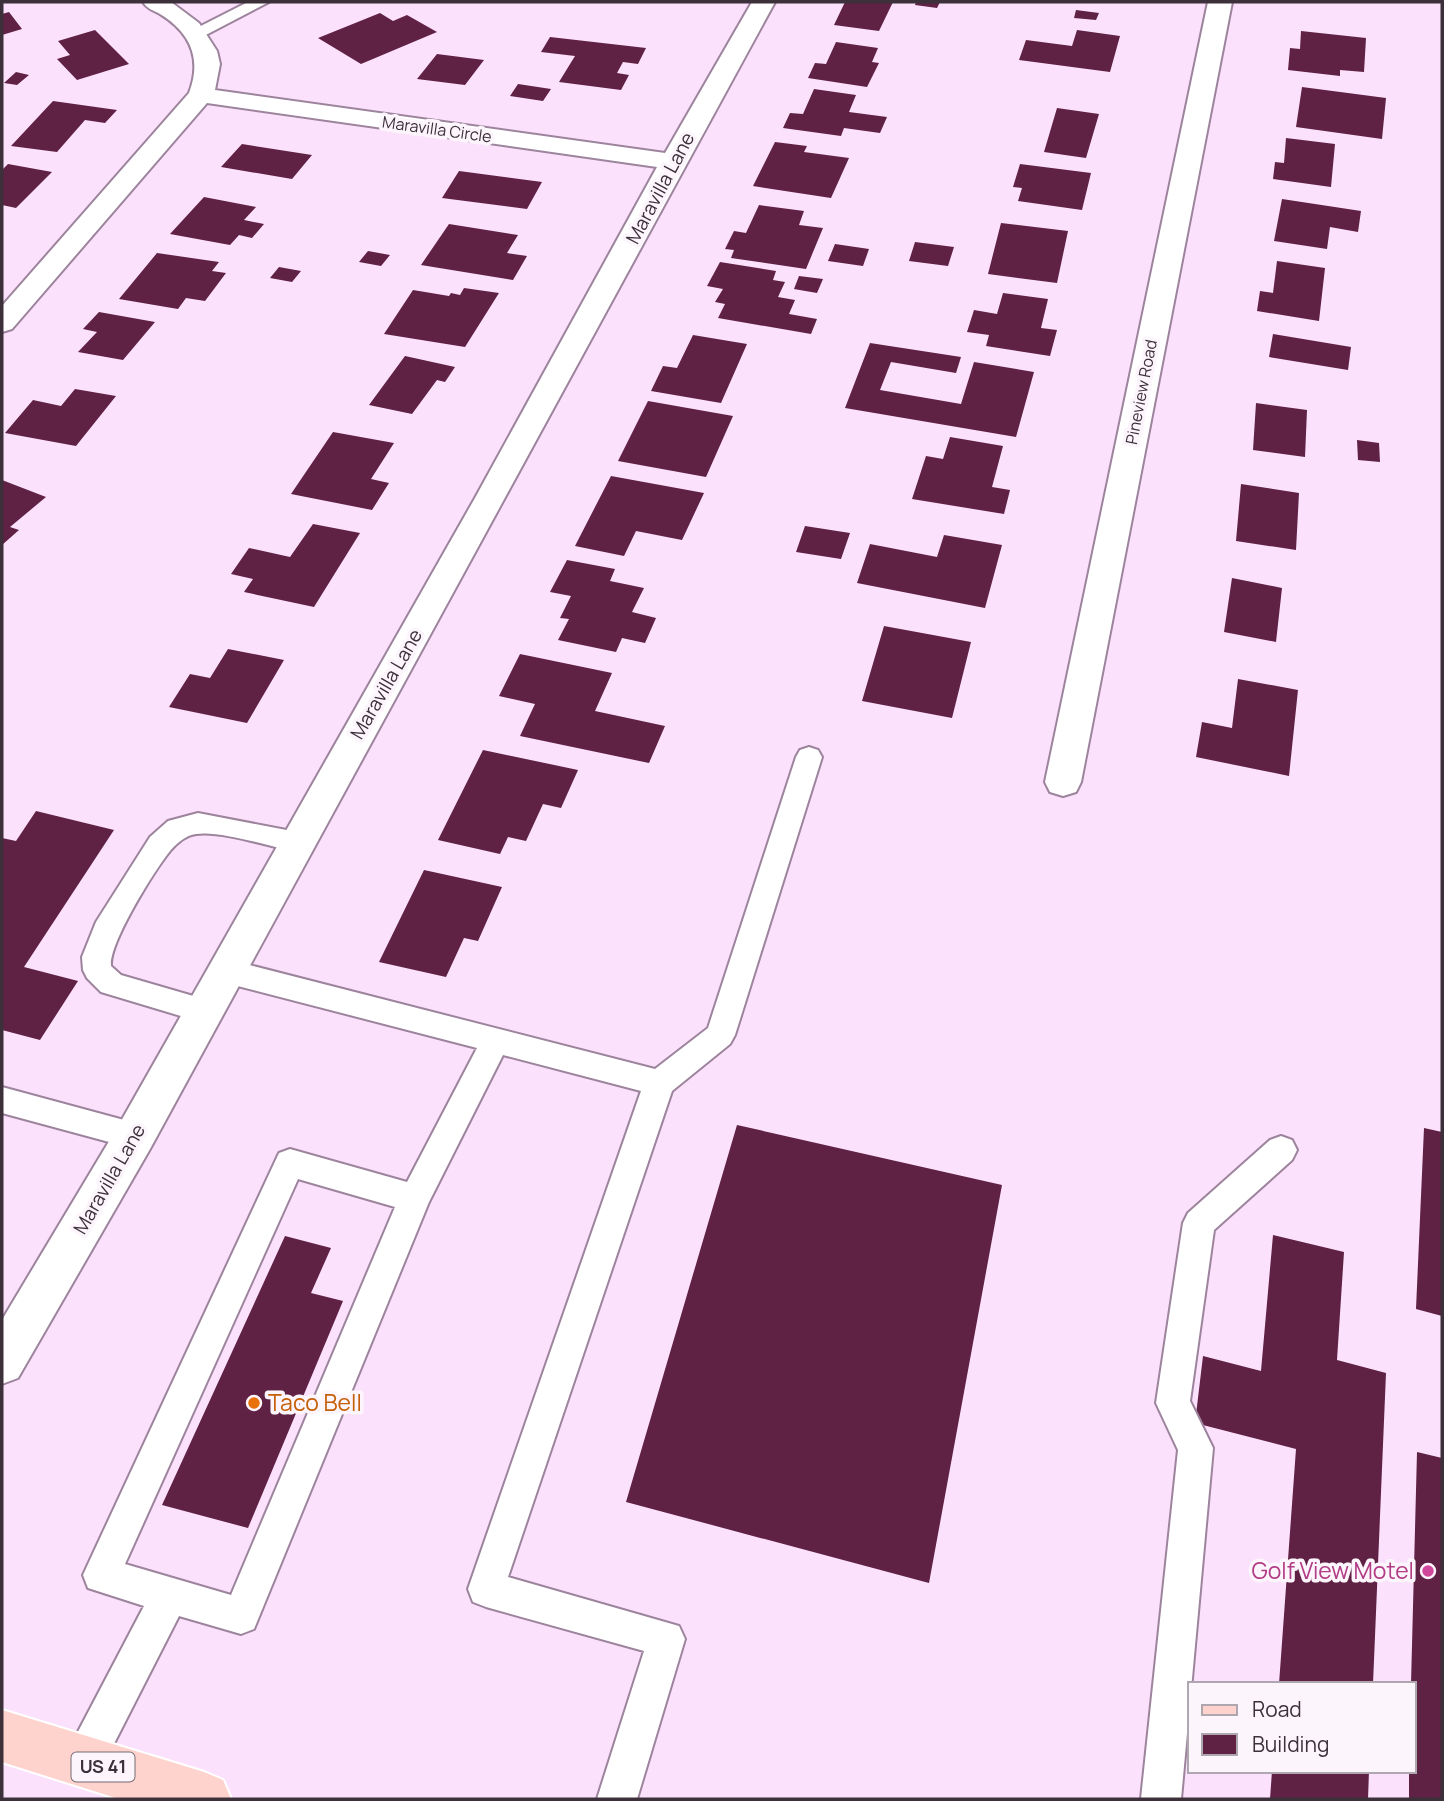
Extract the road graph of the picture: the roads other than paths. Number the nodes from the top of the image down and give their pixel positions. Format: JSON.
{"nodes":[{"id":1,"x":154,"y":2,"type":"edge"},
{"id":2,"x":261,"y":2,"type":"edge"},
{"id":3,"x":763,"y":2,"type":"edge"},
{"id":4,"x":1220,"y":2,"type":"edge"},
{"id":5,"x":196,"y":33,"type":"junction"},
{"id":6,"x":201,"y":95,"type":"junction"},
{"id":7,"x":673,"y":162,"type":"junction"},
{"id":8,"x":2,"y":323,"type":"edge"},
{"id":9,"x":809,"y":757,"type":"dead end"},
{"id":10,"x":1063,"y":782,"type":"dead end"},
{"id":11,"x":297,"y":842,"type":"junction"},
{"id":12,"x":226,"y":971,"type":"junction"},
{"id":13,"x":204,"y":1011,"type":"junction"},
{"id":14,"x":496,"y":1040,"type":"junction"},
{"id":15,"x":659,"y":1083,"type":"junction"},
{"id":16,"x":2,"y":1100,"type":"edge"},
{"id":17,"x":135,"y":1136,"type":"junction"},
{"id":18,"x":1281,"y":1150,"type":"dead end"},
{"id":19,"x":415,"y":1198,"type":"junction"},
{"id":20,"x":2,"y":1362,"type":"edge"},
{"id":21,"x":170,"y":1595,"type":"junction"},
{"id":22,"x":2,"y":1736,"type":"edge"},
{"id":23,"x":84,"y":1761,"type":"junction"},
{"id":24,"x":204,"y":1799,"type":"edge"},
{"id":25,"x":617,"y":1799,"type":"edge"},
{"id":26,"x":1161,"y":1799,"type":"edge"}],
"edges":[{"from":1,"to":5,"type":"street"},
{"from":2,"to":5,"type":"lane"},
{"from":3,"to":7,"type":"street","name":"Maravilla Lane"},
{"from":4,"to":10,"type":"street","name":"Pineview Road"},
{"from":5,"to":6,"type":"street"},
{"from":6,"to":7,"type":"street","name":"Maravilla Circle"},
{"from":6,"to":8,"type":"street"},
{"from":7,"to":11,"type":"street","name":"Maravilla Lane"},
{"from":9,"to":15,"type":"lane"},
{"from":11,"to":12,"type":"street","name":"Maravilla Lane"},
{"from":11,"to":13,"type":"lane"},
{"from":12,"to":13,"type":"street","name":"Maravilla Lane"},
{"from":12,"to":14,"type":"lane"},
{"from":13,"to":17,"type":"street","name":"Maravilla Lane"},
{"from":14,"to":15,"type":"lane"},
{"from":14,"to":19,"type":"lane"},
{"from":15,"to":25,"type":"lane"},
{"from":16,"to":17,"type":"lane"},
{"from":17,"to":20,"type":"street","name":"Maravilla Lane"},
{"from":18,"to":26,"type":"lane"},
{"from":19,"to":21,"type":"lane"},
{"from":19,"to":21,"type":"lane"},
{"from":21,"to":23,"type":"lane"},
{"from":22,"to":23,"type":"main road","number":"US 41"},
{"from":23,"to":24,"type":"main road","number":"US 41"}]}
